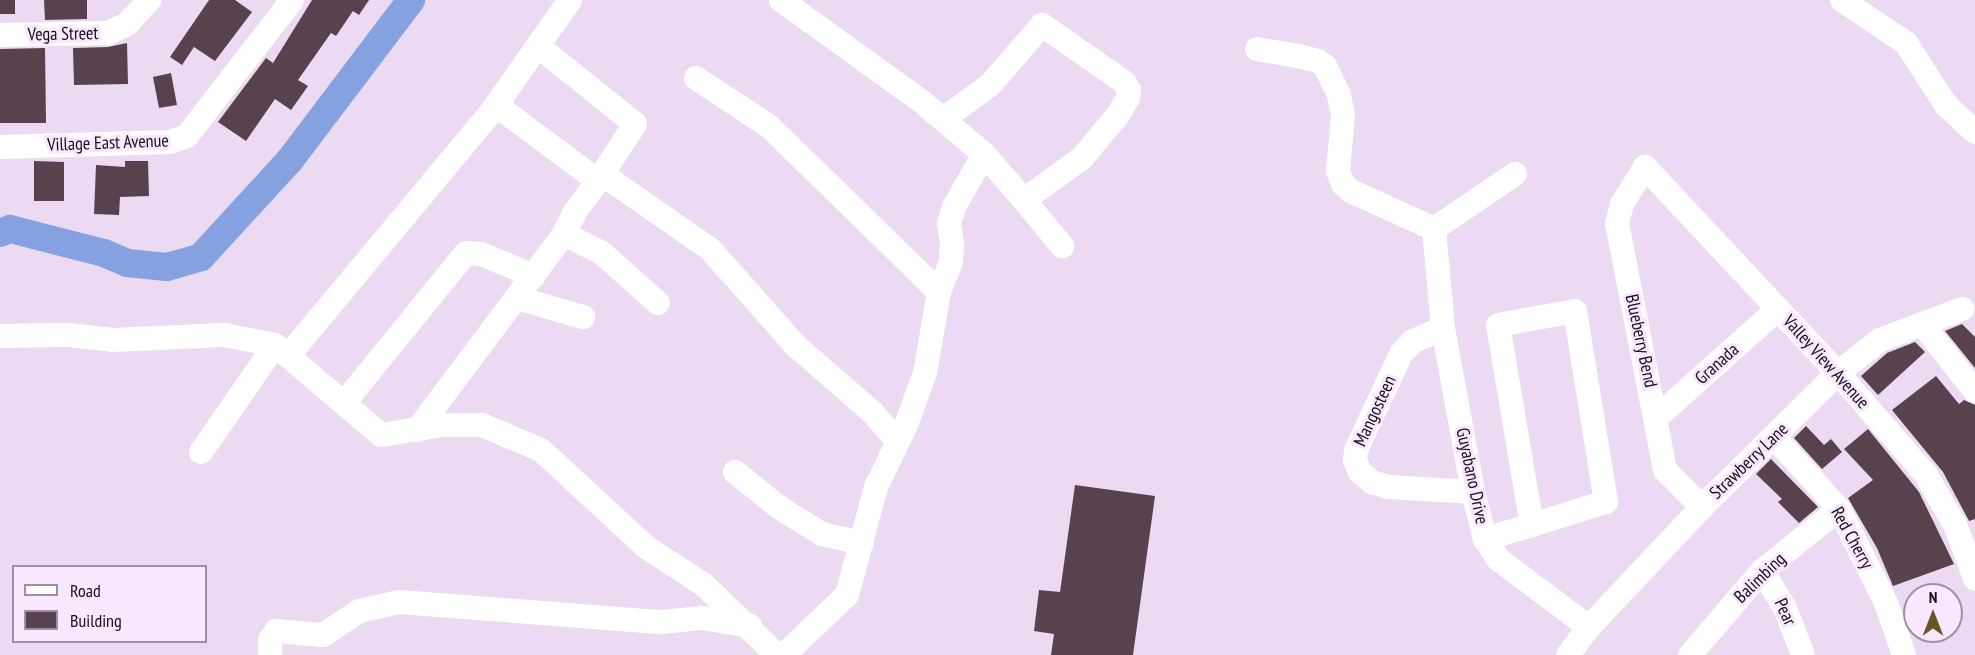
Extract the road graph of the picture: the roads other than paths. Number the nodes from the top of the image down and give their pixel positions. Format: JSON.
{"nodes":[{"id":1,"x":149,"y":0,"type":"edge"},
{"id":2,"x":292,"y":0,"type":"edge"},
{"id":3,"x":570,"y":0,"type":"edge"},
{"id":4,"x":781,"y":0,"type":"edge"},
{"id":5,"x":1842,"y":0,"type":"edge"},
{"id":6,"x":0,"y":35,"type":"edge"},
{"id":7,"x":538,"y":45,"type":"junction"},
{"id":8,"x":1257,"y":49,"type":"dead end"},
{"id":9,"x":696,"y":78,"type":"dead end"},
{"id":10,"x":496,"y":105,"type":"junction"},
{"id":11,"x":943,"y":119,"type":"junction"},
{"id":12,"x":1975,"y":132,"type":"edge"},
{"id":13,"x":0,"y":147,"type":"edge"},
{"id":14,"x":984,"y":154,"type":"junction"},
{"id":15,"x":1646,"y":167,"type":"joint"},
{"id":16,"x":1515,"y":174,"type":"dead end"},
{"id":17,"x":600,"y":178,"type":"junction"},
{"id":18,"x":1024,"y":200,"type":"junction"},
{"id":19,"x":1434,"y":229,"type":"junction"},
{"id":20,"x":564,"y":234,"type":"junction"},
{"id":21,"x":1062,"y":246,"type":"dead end"},
{"id":22,"x":534,"y":276,"type":"junction"},
{"id":23,"x":939,"y":292,"type":"junction"},
{"id":24,"x":517,"y":298,"type":"junction"},
{"id":25,"x":658,"y":303,"type":"dead end"},
{"id":26,"x":1778,"y":309,"type":"junction"},
{"id":27,"x":1962,"y":309,"type":"dead end"},
{"id":28,"x":583,"y":317,"type":"dead end"},
{"id":29,"x":1922,"y":324,"type":"junction"},
{"id":30,"x":1443,"y":328,"type":"junction"},
{"id":31,"x":0,"y":336,"type":"edge"},
{"id":32,"x":282,"y":350,"type":"junction"},
{"id":33,"x":1838,"y":373,"type":"junction"},
{"id":34,"x":1975,"y":391,"type":"edge"},
{"id":35,"x":344,"y":403,"type":"junction"},
{"id":36,"x":1656,"y":418,"type":"junction"},
{"id":37,"x":417,"y":430,"type":"junction"},
{"id":38,"x":1774,"y":437,"type":"junction"},
{"id":39,"x":897,"y":441,"type":"junction"},
{"id":40,"x":201,"y":452,"type":"dead end"},
{"id":41,"x":735,"y":472,"type":"dead end"},
{"id":42,"x":1473,"y":492,"type":"junction"},
{"id":43,"x":1702,"y":507,"type":"junction"},
{"id":44,"x":1839,"y":509,"type":"junction"},
{"id":45,"x":1532,"y":525,"type":"junction"},
{"id":46,"x":1485,"y":540,"type":"junction"},
{"id":47,"x":862,"y":543,"type":"junction"},
{"id":48,"x":1762,"y":571,"type":"junction"},
{"id":49,"x":1975,"y":579,"type":"edge"},
{"id":50,"x":750,"y":626,"type":"junction"},
{"id":51,"x":1589,"y":627,"type":"junction"},
{"id":52,"x":323,"y":645,"type":"edge"},
{"id":53,"x":1698,"y":651,"type":"edge"},
{"id":54,"x":270,"y":655,"type":"edge"},
{"id":55,"x":777,"y":655,"type":"edge"},
{"id":56,"x":784,"y":655,"type":"edge"},
{"id":57,"x":1568,"y":655,"type":"edge"},
{"id":58,"x":1803,"y":655,"type":"edge"},
{"id":59,"x":1904,"y":655,"type":"edge"}],
"edges":[{"from":1,"to":6,"type":"street","name":"Vega Street"},
{"from":2,"to":13,"type":"street","name":"Village East Avenue"},
{"from":3,"to":7,"type":"street"},
{"from":4,"to":11,"type":"street"},
{"from":5,"to":12,"type":"street"},
{"from":7,"to":10,"type":"street"},
{"from":7,"to":17,"type":"street"},
{"from":8,"to":19,"type":"street"},
{"from":9,"to":23,"type":"street"},
{"from":10,"to":17,"type":"street"},
{"from":10,"to":32,"type":"street"},
{"from":11,"to":14,"type":"street"},
{"from":11,"to":18,"type":"street"},
{"from":14,"to":18,"type":"street"},
{"from":14,"to":23,"type":"street"},
{"from":15,"to":26,"type":"street","name":"Valley View Avenue"},
{"from":15,"to":36,"type":"street","name":"Blueberry Bend"},
{"from":16,"to":19,"type":"street"},
{"from":17,"to":20,"type":"street"},
{"from":17,"to":39,"type":"street"},
{"from":18,"to":21,"type":"street"},
{"from":19,"to":30,"type":"street","name":"Guyabano Drive"},
{"from":20,"to":22,"type":"street"},
{"from":20,"to":25,"type":"street"},
{"from":22,"to":24,"type":"street"},
{"from":22,"to":35,"type":"street"},
{"from":23,"to":39,"type":"street"},
{"from":24,"to":28,"type":"street"},
{"from":24,"to":37,"type":"street"},
{"from":26,"to":33,"type":"street","name":"Valley View Avenue"},
{"from":26,"to":36,"type":"street","name":"Granada"},
{"from":27,"to":29,"type":"street","name":"Strawberry Lane"},
{"from":29,"to":33,"type":"street","name":"Strawberry Lane"},
{"from":29,"to":34,"type":"street"},
{"from":30,"to":42,"type":"street","name":"Guyabano Drive"},
{"from":30,"to":42,"type":"street","name":"Mangosteen"},
{"from":31,"to":32,"type":"street"},
{"from":32,"to":35,"type":"street"},
{"from":32,"to":40,"type":"street"},
{"from":33,"to":38,"type":"street","name":"Strawberry Lane"},
{"from":33,"to":49,"type":"street","name":"Valley View Avenue"},
{"from":35,"to":37,"type":"street"},
{"from":36,"to":43,"type":"street","name":"Blueberry Bend"},
{"from":37,"to":50,"type":"street"},
{"from":38,"to":43,"type":"street","name":"Strawberry Lane"},
{"from":38,"to":44,"type":"street","name":"Red Cherry"},
{"from":39,"to":47,"type":"street"},
{"from":41,"to":47,"type":"street"},
{"from":42,"to":46,"type":"street","name":"Guyabano Drive"},
{"from":43,"to":51,"type":"street","name":"Strawberry Lane"},
{"from":44,"to":48,"type":"street","name":"Balimbing"},
{"from":44,"to":59,"type":"street","name":"Red Cherry"},
{"from":45,"to":45,"type":"street"},
{"from":45,"to":46,"type":"street"},
{"from":46,"to":51,"type":"street","name":"Guyabano Drive"},
{"from":47,"to":56,"type":"street"},
{"from":48,"to":53,"type":"street","name":"Balimbing"},
{"from":48,"to":58,"type":"street","name":"Pear"},
{"from":50,"to":52,"type":"street"},
{"from":50,"to":55,"type":"street"},
{"from":51,"to":57,"type":"street","name":"Strawberry Lane"},
{"from":52,"to":54,"type":"street"}]}
